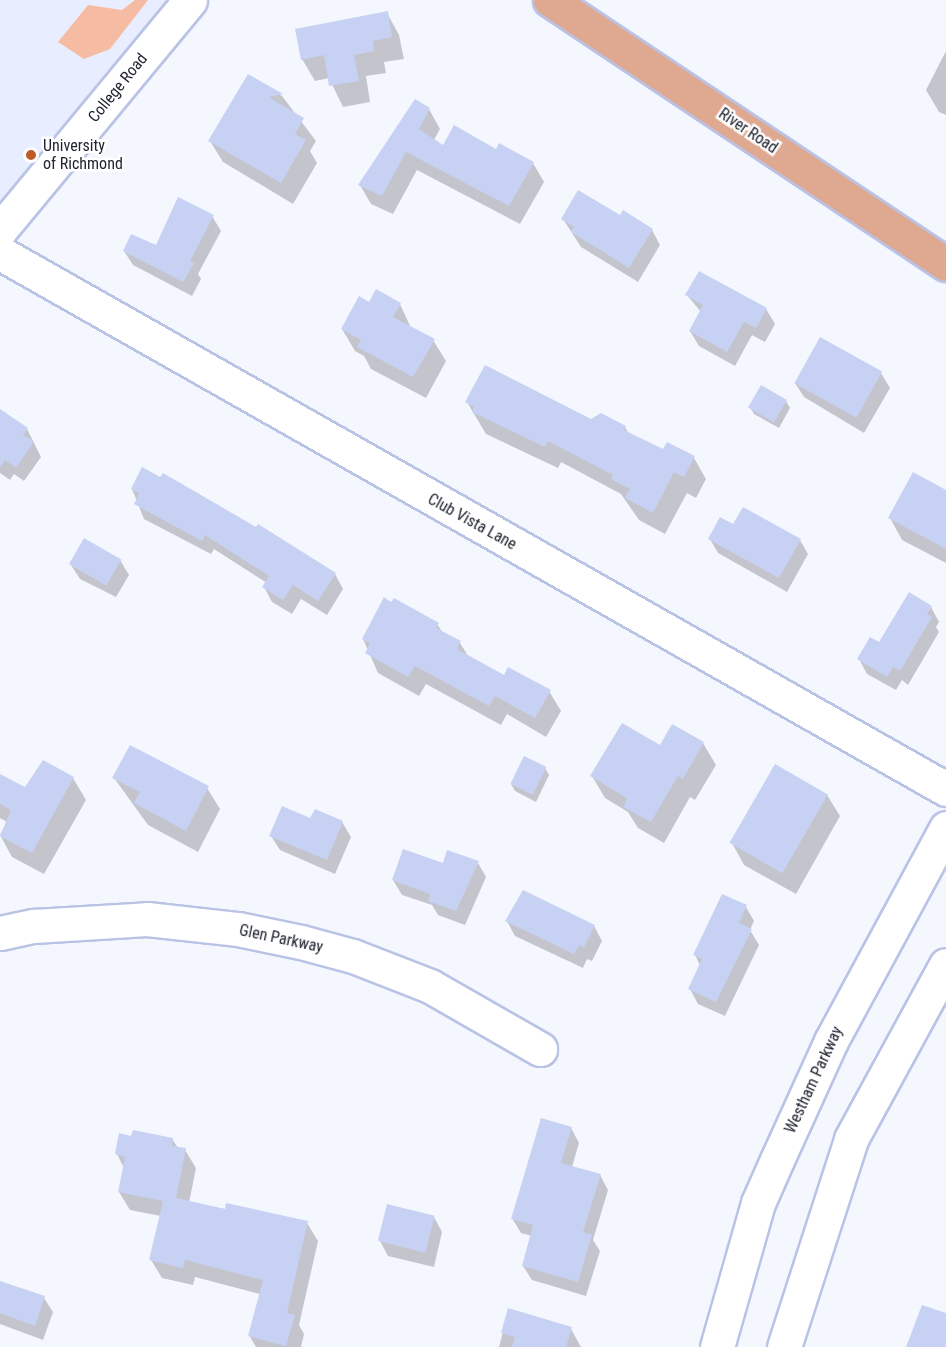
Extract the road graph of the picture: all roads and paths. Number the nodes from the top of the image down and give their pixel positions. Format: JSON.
{"nodes":[{"id":1,"x":190,"y":0,"type":"edge"},
{"id":2,"x":550,"y":0,"type":"edge"},
{"id":3,"x":0,"y":230,"type":"edge"},
{"id":4,"x":0,"y":253,"type":"edge"},
{"id":5,"x":946,"y":264,"type":"edge"},
{"id":6,"x":946,"y":789,"type":"edge"},
{"id":7,"x":946,"y":828,"type":"edge"},
{"id":8,"x":0,"y":933,"type":"edge"},
{"id":9,"x":946,"y":965,"type":"edge"},
{"id":10,"x":540,"y":1049,"type":"dead end"},
{"id":11,"x":717,"y":1347,"type":"edge"},
{"id":12,"x":784,"y":1347,"type":"edge"}],
"edges":[{"from":1,"to":3,"type":"street","name":"College Road"},
{"from":2,"to":5,"type":"main road","name":"River Road"},
{"from":4,"to":6,"type":"street","name":"Club Vista Lane"},
{"from":7,"to":11,"type":"street","name":"Westham Parkway"},
{"from":8,"to":10,"type":"street","name":"Glen Parkway"},
{"from":9,"to":12,"type":"street"}]}
